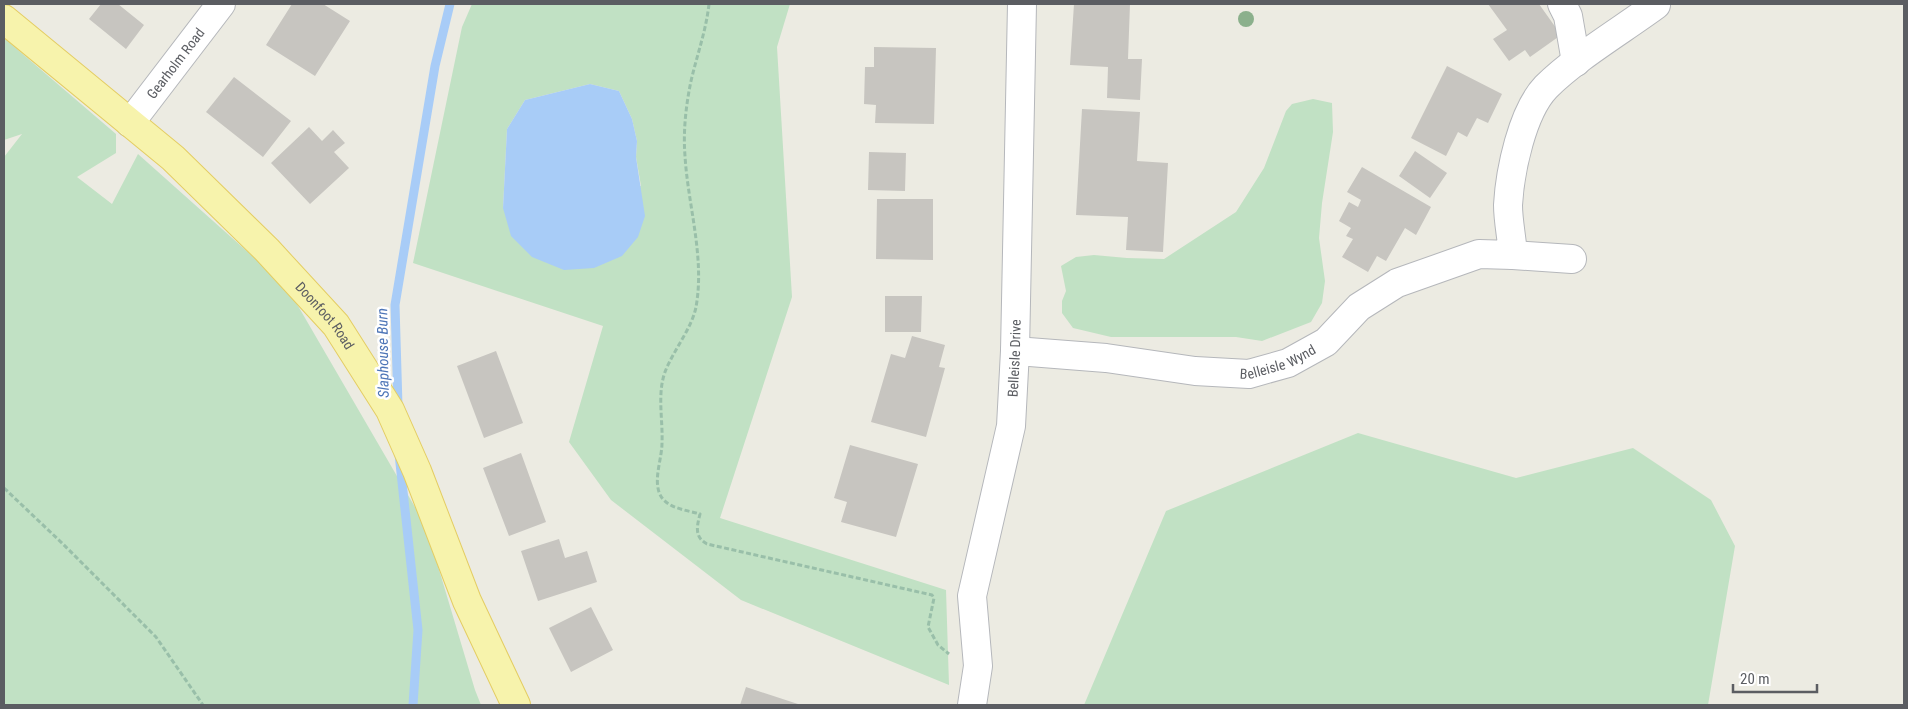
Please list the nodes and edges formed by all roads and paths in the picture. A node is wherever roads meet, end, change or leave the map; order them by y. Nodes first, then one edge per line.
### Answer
1 (222, 4) edge
2 (709, 4) edge
3 (1022, 4) edge
4 (1562, 4) edge
5 (1656, 5) dead end
6 (4, 19) edge
7 (1576, 62) junction
8 (130, 122) junction
9 (1513, 255) junction
10 (1572, 259) dead end
11 (1015, 351) junction
12 (4, 488) edge
13 (978, 666) junction
14 (202, 705) edge
15 (516, 705) edge
16 (972, 705) edge

1 - 8 street, Gearholm Road
2 - 13 path
3 - 11 street, Belleisle Drive
4 - 7 street
5 - 7 street
6 - 8 main road, Doonfoot Road
7 - 9 street
8 - 15 main road, Doonfoot Road
9 - 10 street, Belleisle Wynd
9 - 11 street, Belleisle Wynd
11 - 13 street, Belleisle Drive
12 - 14 path
13 - 16 street, Belleisle Drive

